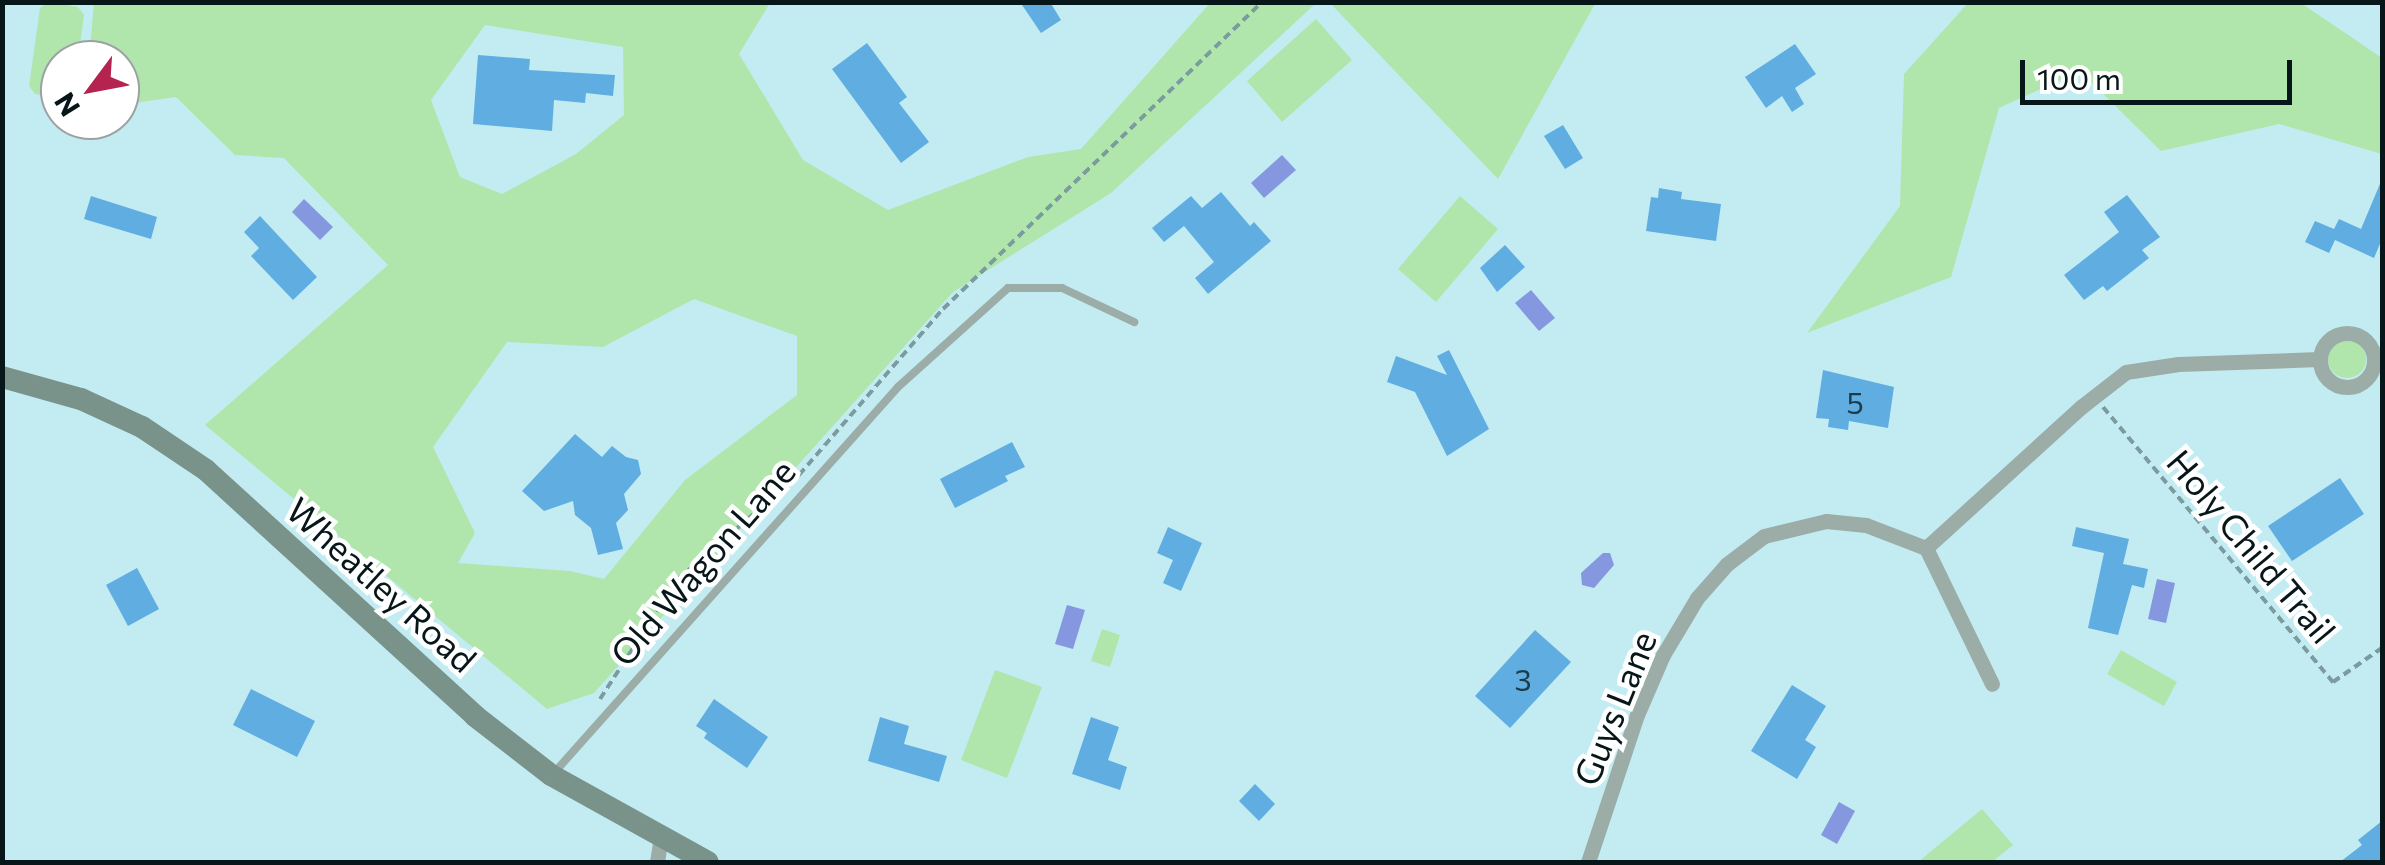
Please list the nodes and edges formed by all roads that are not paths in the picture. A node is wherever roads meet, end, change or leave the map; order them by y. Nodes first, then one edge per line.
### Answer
1 (1134, 322) dead end
2 (2319, 360) dead end
3 (2, 377) edge
4 (1926, 548) junction
5 (1992, 684) dead end
6 (551, 775) junction
7 (660, 837) junction
8 (657, 862) edge
9 (708, 862) edge
10 (1588, 862) edge

1 - 6 lane, Old Wagon Lane
2 - 4 street
3 - 6 street, Wheatley Road
4 - 5 street
4 - 10 street, Guys Lane
6 - 7 street, Wheatley Road
7 - 8 street
7 - 9 street, Wheatley Road

